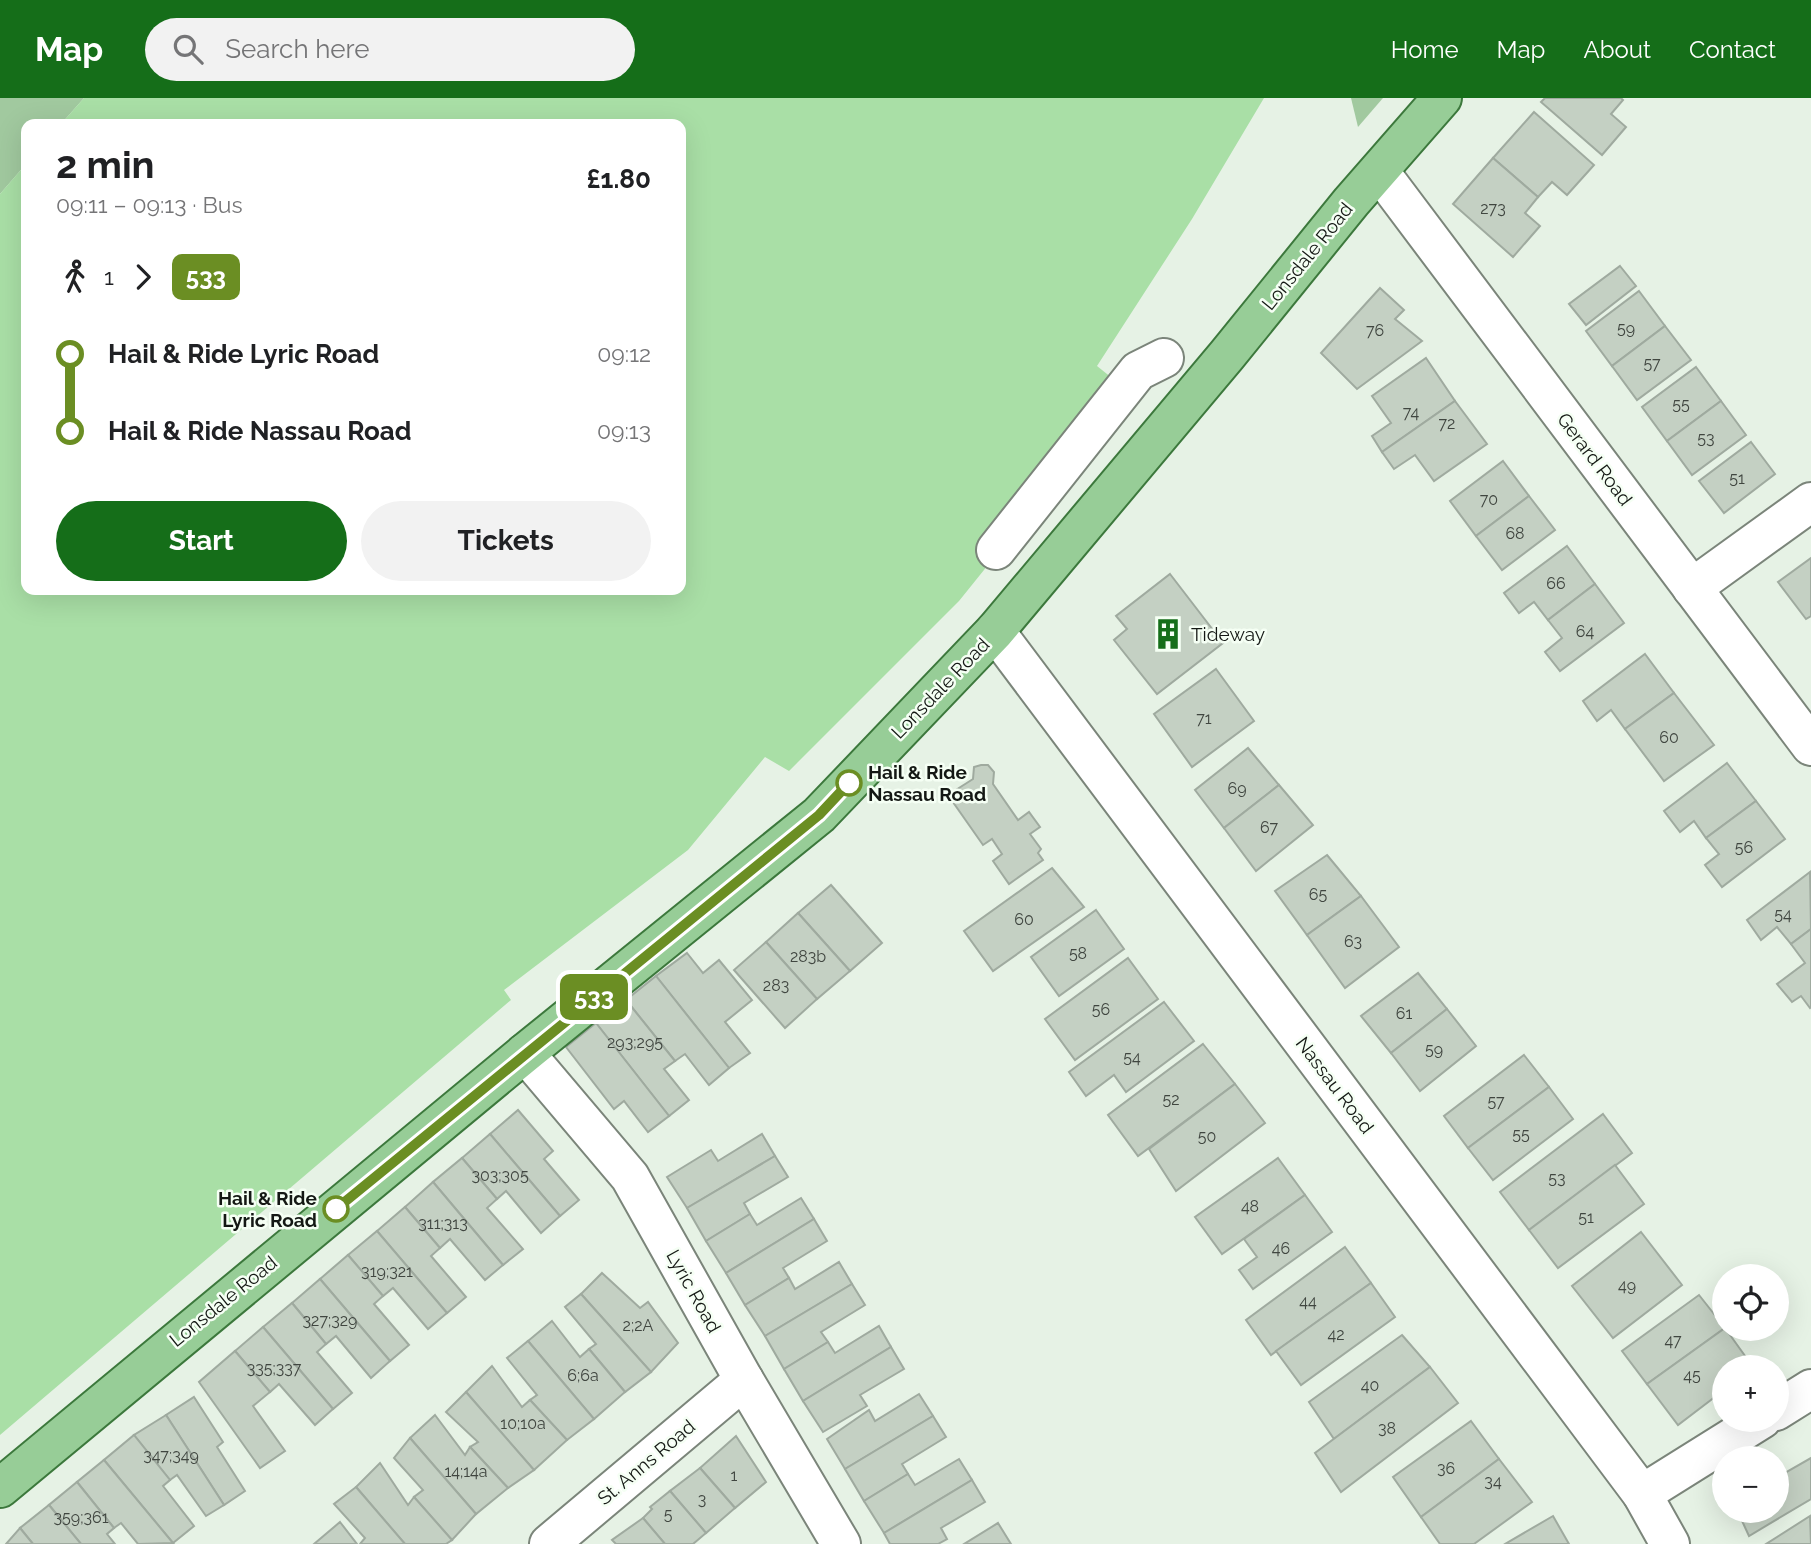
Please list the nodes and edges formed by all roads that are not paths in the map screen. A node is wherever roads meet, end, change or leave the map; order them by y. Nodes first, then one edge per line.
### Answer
1 (1442, 98) edge
2 (1379, 171) junction
3 (1164, 358) dead end
4 (1811, 502) edge
5 (996, 550) dead end
6 (1692, 588) junction
7 (995, 631) junction
8 (1811, 746) edge
9 (525, 1053) junction
10 (744, 1380) junction
11 (1811, 1389) edge
12 (1789, 1402) edge
13 (1741, 1432) edge
14 (0, 1488) edge
15 (1642, 1494) junction
16 (549, 1544) edge
17 (841, 1544) edge
18 (1670, 1544) edge

1 - 2 main road, Lonsdale Road
2 - 6 street, Gerard Road
2 - 7 main road, Lonsdale Road
3 - 5 street
4 - 6 street
6 - 8 street, Gerard Road
7 - 9 main road, Lonsdale Road
7 - 15 street, Nassau Road
9 - 10 street, Lyric Road
9 - 14 main road, Lonsdale Road
10 - 16 street, St. Anns Road
10 - 17 street, Lyric Road
11 - 12 street
13 - 15 street
15 - 18 street, Nassau Road

